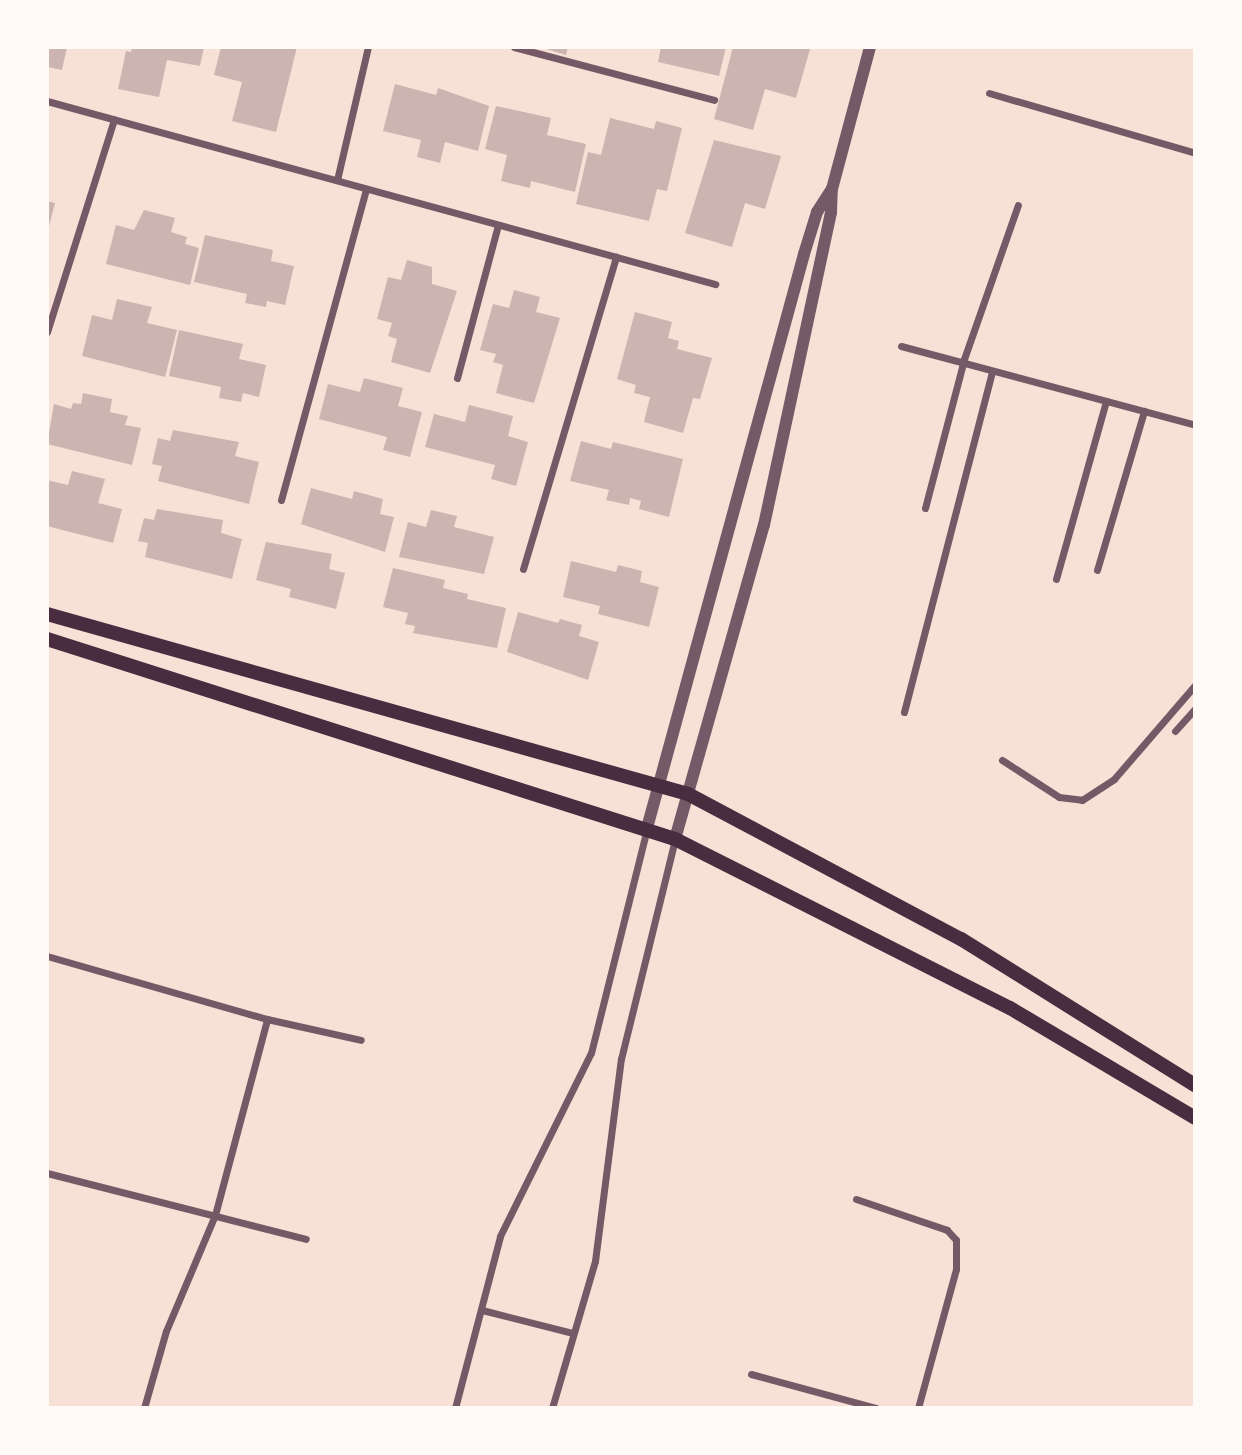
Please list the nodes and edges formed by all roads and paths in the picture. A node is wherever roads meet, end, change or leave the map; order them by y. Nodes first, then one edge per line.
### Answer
1 (368, 47) edge
2 (514, 47) edge
3 (870, 47) edge
4 (989, 93) dead end
5 (714, 100) dead end
6 (47, 101) edge
7 (114, 119) junction
8 (1195, 153) edge
9 (337, 180) junction
10 (366, 189) junction
11 (832, 189) junction
12 (1018, 205) dead end
13 (498, 225) junction
14 (616, 257) junction
15 (715, 284) dead end
16 (47, 332) edge
17 (901, 345) dead end
18 (964, 359) junction
19 (992, 371) junction
20 (457, 378) dead end
21 (1106, 401) junction
22 (1144, 411) junction
23 (1195, 425) edge
24 (281, 500) dead end
25 (925, 508) dead end
26 (523, 569) dead end
27 (1097, 570) dead end
28 (1056, 579) dead end
29 (47, 614) edge
30 (47, 639) edge
31 (1195, 685) edge
32 (1195, 709) edge
33 (904, 712) dead end
34 (1175, 731) dead end
35 (1002, 760) dead end
36 (659, 785) junction
37 (688, 794) junction
38 (648, 828) junction
39 (675, 839) junction
40 (47, 956) edge
41 (267, 1019) junction
42 (361, 1040) dead end
43 (1195, 1084) edge
44 (1195, 1118) edge
45 (47, 1173) edge
46 (856, 1199) dead end
47 (215, 1215) junction
48 (306, 1239) dead end
49 (482, 1310) junction
50 (572, 1333) junction
51 (751, 1374) dead end
52 (144, 1408) edge
53 (455, 1408) edge
54 (552, 1408) edge
55 (876, 1408) edge
56 (918, 1408) edge

1 - 9 street
2 - 5 street
3 - 11 street
4 - 8 street
6 - 7 street
7 - 9 street
7 - 16 street
9 - 10 street
10 - 13 street
10 - 24 street
11 - 36 street
11 - 37 street
12 - 18 street
13 - 14 street
13 - 20 street
14 - 15 street
14 - 26 street
17 - 18 street
18 - 19 street
18 - 25 street
19 - 21 street
19 - 33 street
21 - 22 street
21 - 28 street
22 - 23 street
22 - 27 street
29 - 36 main road
30 - 38 main road
31 - 35 street
32 - 34 street
36 - 37 main road
36 - 38 street
37 - 39 street
37 - 43 main road
38 - 39 main road
38 - 49 street
39 - 44 main road
39 - 50 street
40 - 41 street
41 - 42 street
41 - 47 street
45 - 47 street
46 - 56 street
47 - 48 street
47 - 52 street
49 - 50 street
49 - 53 street
50 - 54 street
51 - 55 street

